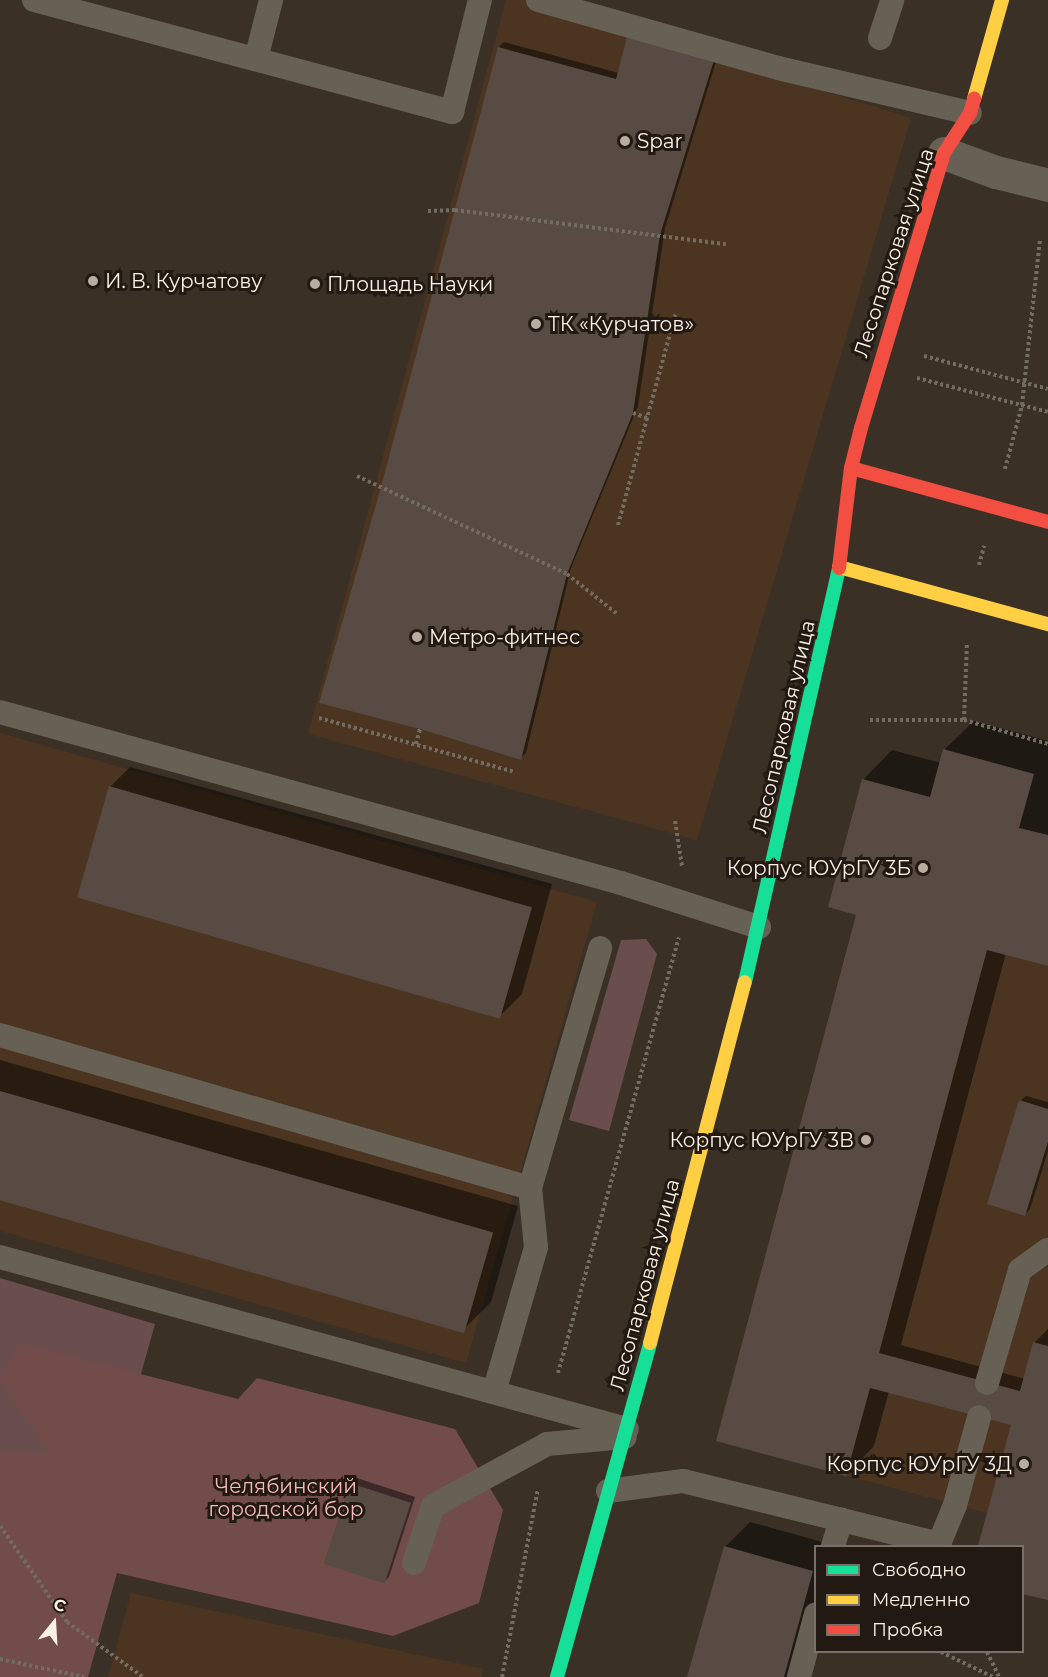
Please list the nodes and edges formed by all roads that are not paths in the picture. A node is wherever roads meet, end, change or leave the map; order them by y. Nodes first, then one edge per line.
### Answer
1 (34, 0) edge
2 (271, 0) edge
3 (480, 0) edge
4 (538, 0) edge
5 (892, 0) edge
6 (1002, 0) edge
7 (880, 38) dead end
8 (256, 59) junction
9 (970, 113) junction
10 (944, 153) junction
11 (1048, 185) edge
12 (851, 468) junction
13 (1048, 522) edge
14 (839, 567) junction
15 (1048, 624) edge
16 (0, 712) edge
17 (759, 927) junction
18 (600, 948) dead end
19 (0, 1035) edge
20 (530, 1188) junction
21 (1048, 1250) edge
22 (0, 1257) edge
23 (987, 1383) dead end
24 (494, 1392) junction
25 (979, 1417) dead end
26 (626, 1433) junction
27 (608, 1491) junction
28 (841, 1519) junction
29 (833, 1545) edge
30 (414, 1563) dead end
31 (814, 1622) edge
32 (557, 1677) edge
33 (800, 1677) edge

1 - 8 lane
2 - 8 lane
3 - 8 lane
4 - 9 lane
5 - 7 lane
6 - 9 main road, Лесопарковая улица
9 - 10 main road, Лесопарковая улица
10 - 11 street
10 - 12 main road, Лесопарковая улица
12 - 13 main road
12 - 14 main road, Лесопарковая улица
14 - 15 main road
14 - 17 main road, Лесопарковая улица
16 - 17 lane
17 - 26 main road, Лесопарковая улица
18 - 20 lane
19 - 20 lane
20 - 24 lane
21 - 23 lane
22 - 24 lane
24 - 26 lane
25 - 28 lane
26 - 27 main road, Лесопарковая улица
26 - 30 lane
27 - 28 lane
27 - 32 main road, Лесопарковая улица
28 - 29 lane
31 - 33 lane

